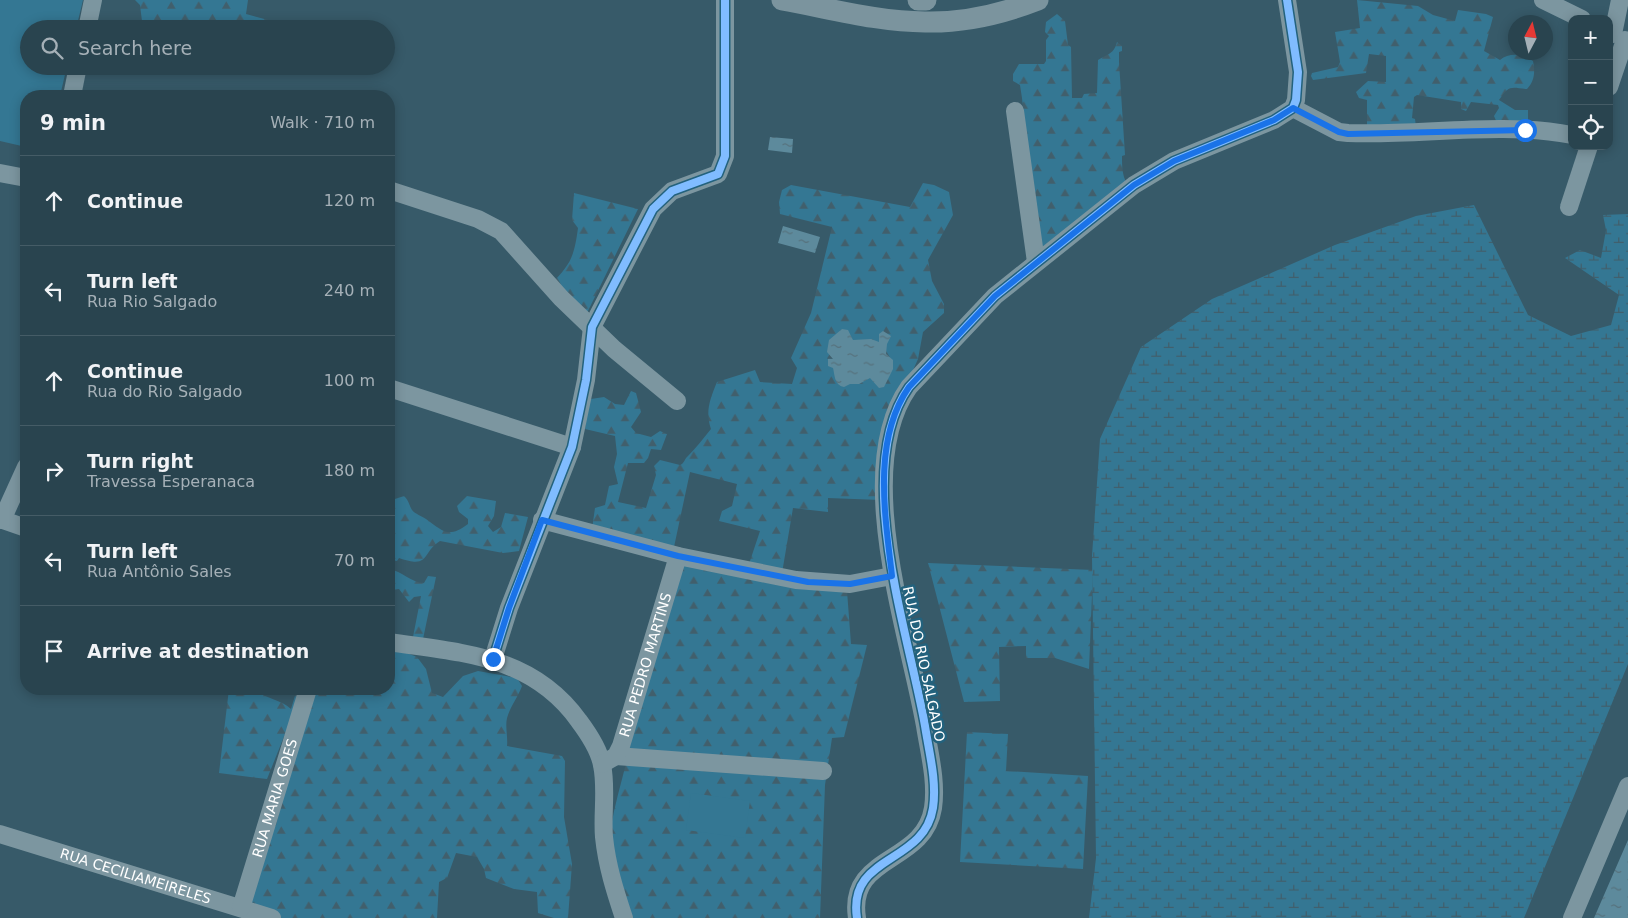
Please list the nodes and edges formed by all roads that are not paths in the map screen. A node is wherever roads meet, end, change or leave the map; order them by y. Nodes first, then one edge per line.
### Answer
1 (93, 0) edge
2 (725, 0) edge
3 (782, 0) edge
4 (918, 0) edge
5 (926, 0) edge
6 (1038, 0) edge
7 (1287, 0) edge
8 (1542, 0) edge
9 (1620, 0) edge
10 (1574, 15) edge
11 (88, 20) edge
12 (1619, 36) edge
13 (1613, 67) edge
14 (76, 75) edge
15 (73, 90) edge
16 (1293, 108) junction
17 (1014, 111) dead end
18 (1568, 134) edge
19 (1588, 150) edge
20 (0, 173) edge
21 (20, 177) edge
22 (395, 192) edge
23 (1569, 207) dead end
24 (1036, 262) junction
25 (592, 327) junction
26 (395, 390) edge
27 (676, 401) dead end
28 (572, 447) junction
29 (20, 479) edge
30 (1, 519) edge
31 (542, 520) junction
32 (20, 526) edge
33 (678, 556) junction
34 (892, 576) junction
35 (395, 643) edge
36 (493, 659) junction
37 (306, 695) edge
38 (609, 760) junction
39 (823, 771) dead end
40 (1628, 786) edge
41 (0, 834) edge
42 (241, 908) junction
43 (272, 918) edge
44 (624, 918) edge
45 (857, 918) edge
46 (1572, 918) edge

1 - 11 street
2 - 25 street
3 - 6 main road
4 - 5 main road
7 - 16 street
8 - 10 street
9 - 12 street
12 - 13 street
14 - 15 street
16 - 18 street
16 - 24 street, RUA DO RIO SALGADO
17 - 24 street
19 - 23 street
20 - 21 street
22 - 25 street
24 - 34 street, RUA DO RIO SALGADO
25 - 27 street
25 - 28 street
26 - 28 street
28 - 31 street
29 - 30 street
30 - 32 street
31 - 33 street
31 - 36 street
33 - 34 street
33 - 38 street, RUA PEDRO MARTINS
34 - 45 street, RUA DO RIO SALGADO
35 - 36 street, RUA PEDRO MARTINS
36 - 38 street, RUA PEDRO MARTINS
37 - 42 street, RUA MARIA GOES
38 - 39 street
38 - 44 street, RUA PEDRO MARTINS
40 - 46 street
41 - 42 street, RUA CECILIAMEIRELES
42 - 43 street, RUA CECILIAMEIRELES

